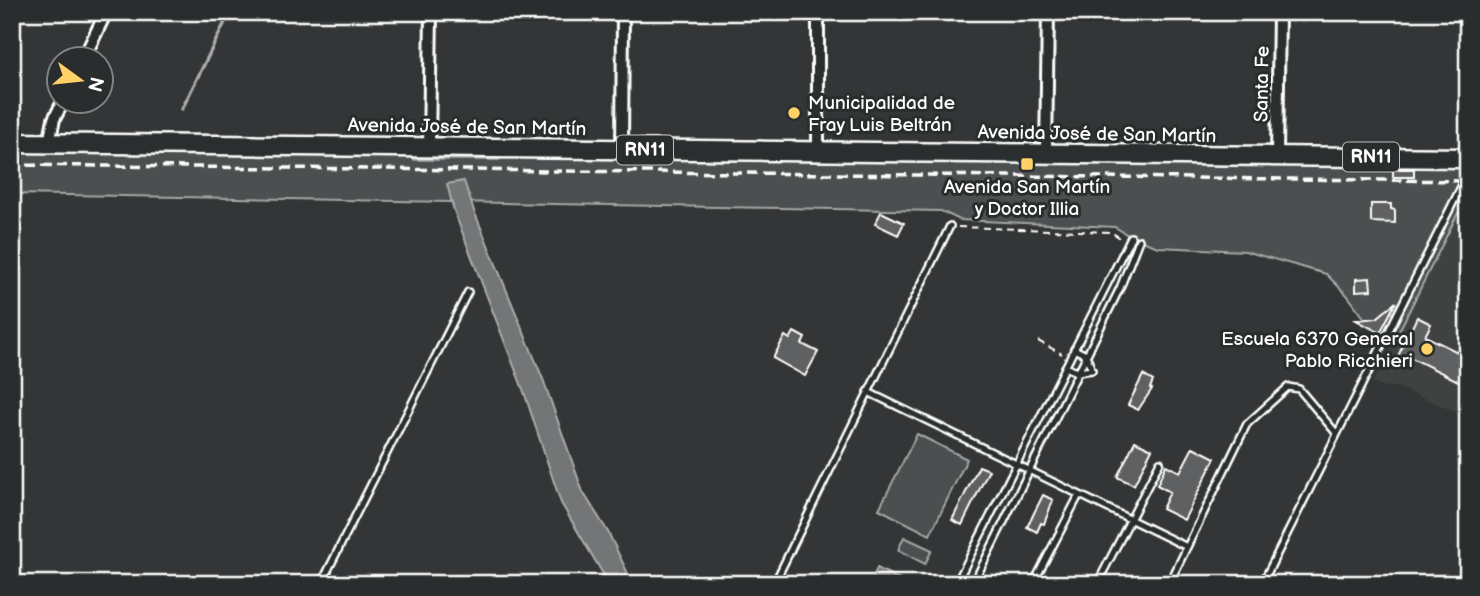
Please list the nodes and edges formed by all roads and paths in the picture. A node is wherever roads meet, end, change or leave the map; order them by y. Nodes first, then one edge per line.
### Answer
1 (106, 12) edge
2 (431, 12) edge
3 (623, 12) edge
4 (818, 12) edge
5 (1048, 12) edge
6 (1279, 12) edge
7 (90, 46) edge
8 (55, 116) edge
9 (12, 143) edge
10 (49, 143) junction
11 (429, 147) junction
12 (622, 150) junction
13 (818, 151) junction
14 (1046, 153) junction
15 (1277, 156) junction
16 (1466, 158) edge
17 (950, 226) joint
18 (1130, 239) joint
19 (1139, 240) dead end
20 (468, 292) dead end
21 (1038, 341) dead end
22 (1074, 349) junction
23 (1086, 355) junction
24 (1070, 358) junction
25 (1065, 367) junction
26 (1077, 372) junction
27 (868, 392) junction
28 (1337, 434) junction
29 (1160, 462) dead end
30 (1017, 464) junction
31 (1028, 470) junction
32 (1079, 495) junction
33 (1130, 520) junction
34 (1187, 547) junction
35 (321, 584) edge
36 (774, 584) edge
37 (956, 584) edge
38 (973, 584) edge
39 (1033, 584) edge
40 (1097, 584) edge
41 (1169, 584) edge
42 (1262, 584) edge

1 - 7 street
2 - 11 street
3 - 12 street
4 - 13 street
5 - 14 street
6 - 15 street, Santa Fe
8 - 10 street
9 - 10 main road, Avenida José de San Martín / RN11
10 - 11 main road, Avenida José de San Martín / RN11
11 - 12 main road, Avenida José de San Martín / RN11
12 - 13 main road, Avenida José de San Martín / RN11
13 - 14 main road, Avenida José de San Martín / RN11
14 - 15 main road, Avenida José de San Martín / RN11
15 - 16 main road, Avenida José de San Martín / RN11
16 - 28 lane
17 - 18 path
17 - 27 lane
18 - 22 lane
19 - 23 lane
20 - 35 lane
21 - 24 path
22 - 23 lane
22 - 24 lane
23 - 26 lane
23 - 26 lane
24 - 25 lane
25 - 26 lane
25 - 30 lane
26 - 31 lane
27 - 30 lane
27 - 36 lane
28 - 34 lane
28 - 42 lane
29 - 33 lane
30 - 31 lane
30 - 37 lane
31 - 32 lane
31 - 38 lane
32 - 33 lane
32 - 39 lane
33 - 34 lane
33 - 40 lane
34 - 41 lane

